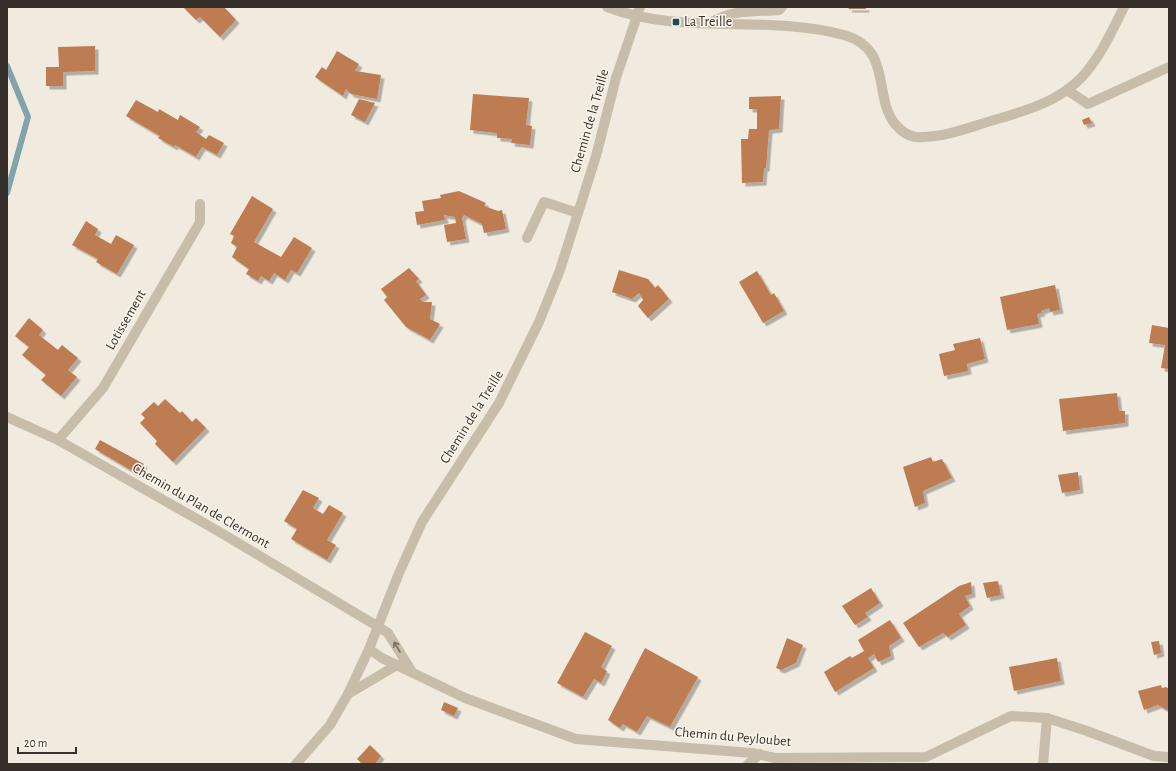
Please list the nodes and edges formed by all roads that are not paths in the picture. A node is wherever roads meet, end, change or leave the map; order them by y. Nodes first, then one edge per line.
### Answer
1 (607, 7) edge
2 (782, 7) edge
3 (1124, 7) edge
4 (638, 11) edge
5 (711, 23) junction
6 (1169, 67) edge
7 (1067, 90) junction
8 (200, 204) dead end
9 (578, 213) junction
10 (527, 238) dead end
11 (7, 417) edge
12 (58, 440) junction
13 (377, 626) junction
14 (370, 649) junction
15 (397, 665) junction
16 (412, 672) junction
17 (348, 694) junction
18 (1047, 718) junction
19 (760, 754) junction
20 (1169, 757) edge
21 (296, 764) edge
22 (748, 764) edge
23 (1043, 764) edge

1 - 4 street
2 - 5 street
3 - 7 street
4 - 5 street
4 - 9 street, Chemin de la Treille
5 - 7 street
6 - 7 street
8 - 12 street, Lotissement
9 - 10 street
9 - 13 street, Chemin de la Treille
11 - 12 street, Chemin du Plan de Clermont
12 - 13 street, Chemin du Plan de Clermont
13 - 14 street, Chemin de la Treille
16 -> 13 street, Chemin du Plan de Clermont
14 - 15 street, Chemin du Peyloubet
14 - 17 street, Chemin de la Treille
15 - 16 street, Chemin du Peyloubet
15 - 17 street
16 - 19 street, Chemin du Peyloubet
17 - 21 street, Chemin de la Treille
18 - 19 street, Chemin du Peyloubet
18 - 20 street, Chemin du Peyloubet
18 - 23 street
19 - 22 street

